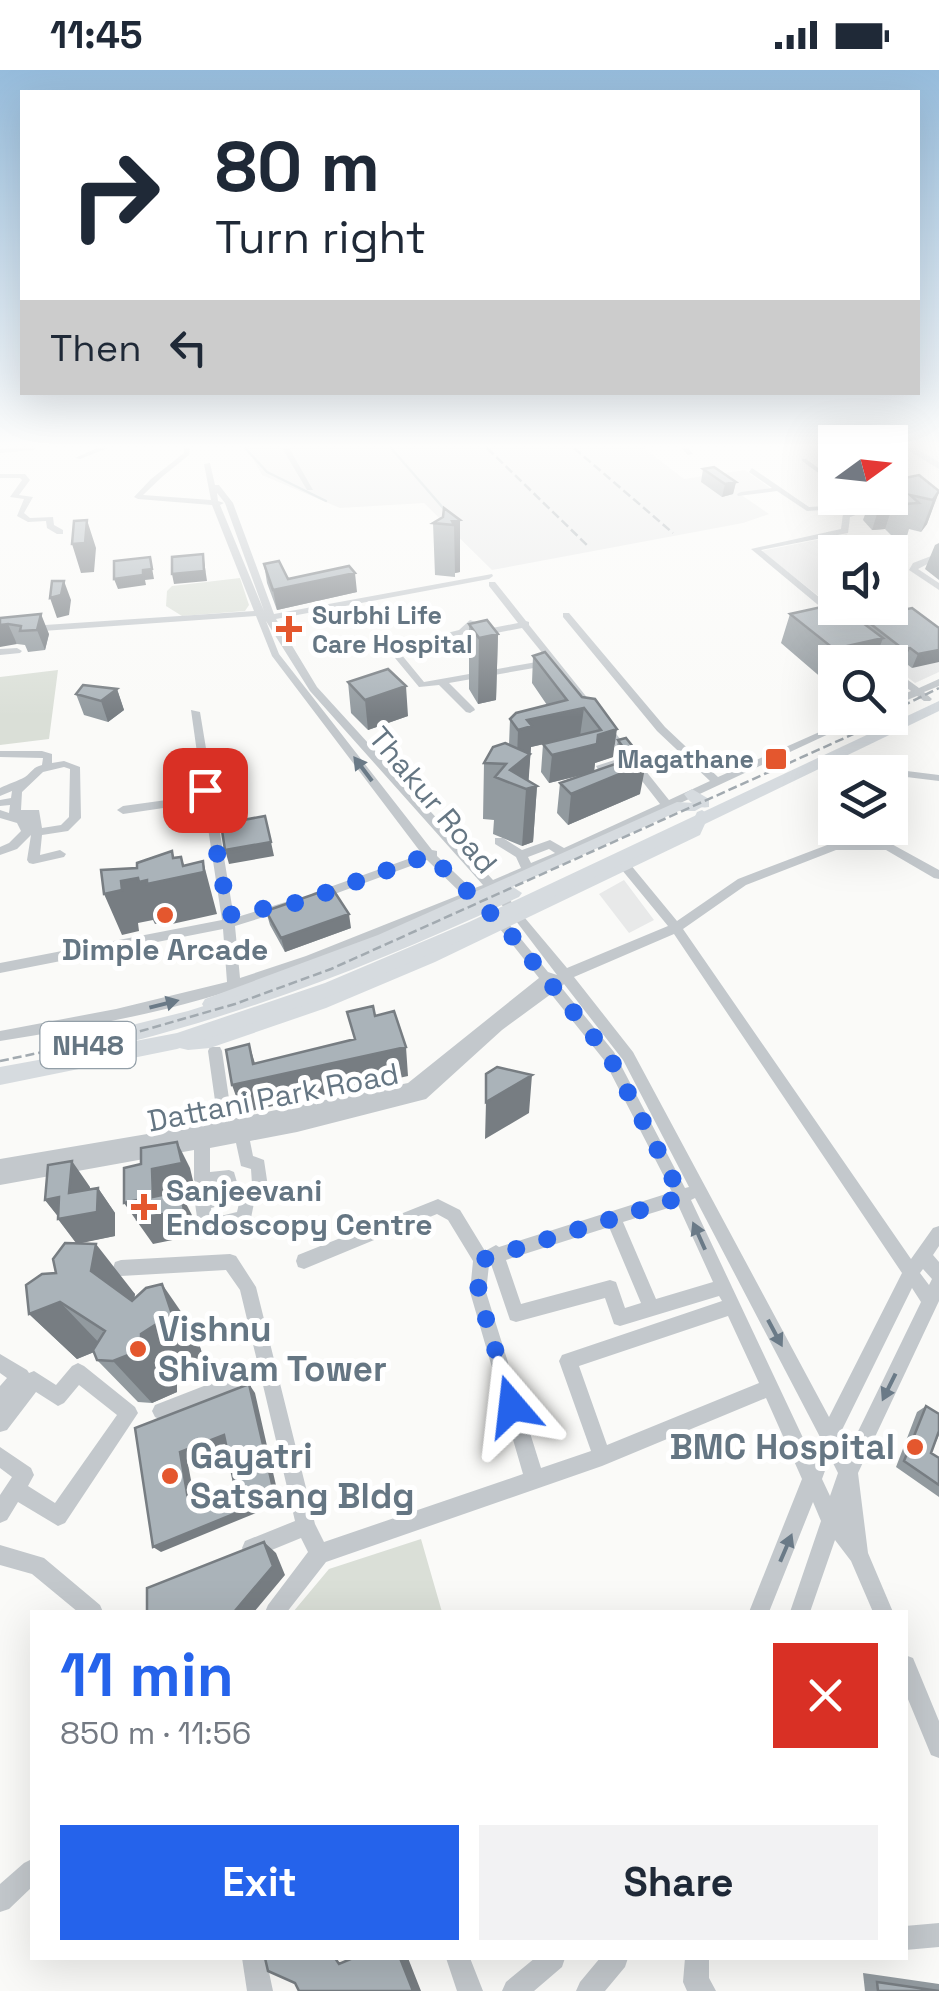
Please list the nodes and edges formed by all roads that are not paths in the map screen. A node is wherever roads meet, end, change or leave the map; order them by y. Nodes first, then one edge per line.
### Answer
1 (232, 538) edge
2 (238, 538) edge
3 (814, 538) edge
4 (939, 555) edge
5 (247, 570) junction
6 (939, 587) edge
7 (818, 601) edge
8 (566, 615) dead end
9 (264, 616) junction
10 (526, 624) junction
11 (0, 631) edge
12 (426, 641) dead end
13 (18, 651) dead end
14 (0, 652) edge
15 (398, 656) dead end
16 (555, 662) junction
17 (442, 682) junction
18 (908, 682) edge
19 (939, 682) edge
20 (931, 697) edge
21 (320, 705) junction
22 (908, 708) edge
23 (470, 710) dead end
24 (195, 712) dead end
25 (821, 735) edge
26 (850, 735) edge
27 (0, 754) edge
28 (832, 755) edge
29 (630, 759) junction
30 (818, 763) edge
31 (43, 767) junction
32 (908, 774) edge
33 (939, 778) edge
34 (717, 782) junction
35 (0, 793) edge
36 (596, 793) edge
37 (206, 798) junction
38 (15, 802) junction
39 (414, 803) junction
40 (0, 804) edge
41 (697, 808) junction
42 (123, 810) dead end
43 (395, 811) junction
44 (669, 811) junction
45 (0, 814) edge
46 (36, 832) junction
47 (499, 842) dead end
48 (453, 847) junction
49 (0, 851) edge
50 (60, 854) dead end
51 (429, 855) junction
52 (524, 861) junction
53 (626, 867) junction
54 (938, 876) edge
55 (488, 886) junction
56 (468, 896) junction
57 (234, 918) junction
58 (512, 922) junction
59 (676, 928) junction
60 (0, 964) edge
61 (560, 977) junction
62 (234, 985) junction
63 (177, 1033) junction
64 (0, 1036) edge
65 (215, 1052) dead end
66 (0, 1064) edge
67 (0, 1076) edge
68 (232, 1133) junction
69 (202, 1142) junction
70 (112, 1150) junction
71 (0, 1166) edge
72 (37, 1166) junction
73 (0, 1178) edge
74 (690, 1193) junction
75 (614, 1219) junction
76 (939, 1233) edge
77 (489, 1257) junction
78 (304, 1261) dead end
79 (916, 1264) junction
80 (120, 1268) dead end
81 (939, 1274) edge
82 (939, 1283) edge
83 (723, 1287) junction
84 (930, 1301) junction
85 (733, 1306) junction
86 (652, 1309) junction
87 (0, 1362) edge
88 (266, 1370) junction
89 (769, 1388) junction
90 (0, 1400) edge
91 (161, 1411) dead end
92 (0, 1423) edge
93 (829, 1437) junction
94 (0, 1456) edge
95 (602, 1458) junction
96 (848, 1472) junction
97 (536, 1481) junction
98 (813, 1483) junction
99 (16, 1489) junction
100 (0, 1513) edge
101 (831, 1520) junction
102 (306, 1526) junction
103 (319, 1554) junction
104 (858, 1554) junction
105 (235, 1555) edge
106 (0, 1556) edge
107 (91, 1610) edge
108 (277, 1610) edge
109 (760, 1610) edge
110 (801, 1610) edge
111 (882, 1610) edge
112 (908, 1673) edge
113 (939, 1747) edge
114 (30, 1873) edge
115 (0, 1900) edge
116 (939, 1935) edge
117 (908, 1938) edge
118 (254, 1960) edge
119 (459, 1960) edge
120 (551, 1960) edge
121 (614, 1960) edge
122 (697, 1960) edge
123 (260, 1991) edge
124 (470, 1991) edge
125 (516, 1991) edge
126 (589, 1991) edge
127 (703, 1991) edge

1 - 5 street, Thakur Road
2 - 5 street, Thakur Road
3 - 7 street
4 - 6 street
5 - 9 street, Thakur Road
8 - 34 street
9 - 10 street
9 - 11 street
9 - 21 street, Thakur Road
10 - 12 street
10 - 16 street
13 - 14 street
15 - 17 street
16 - 17 street
16 - 29 street
17 - 23 street
18 - 20 street
19 - 20 street
20 - 22 highway, NH48
20 - 28 highway, NH48
21 - 39 street, Thakur Road
43 -> 21 street, Thakur Road
24 - 37 street
25 - 34 street
26 - 41 highway, NH48
27 - 31 street
29 - 36 street
29 - 44 street
30 - 41 highway, NH48
31 - 35 street
31 - 38 street
31 - 46 street
32 - 33 street
34 - 41 street
37 - 42 street
37 - 57 street
38 - 40 street
38 - 46 street
39 - 43 street
39 - 48 street, Thakur Road
41 - 44 highway, NH48
41 - 53 main road
41 - 63 highway, NH48
43 - 51 street, Thakur Road
44 - 52 street
44 - 55 main road
44 - 63 highway, NH48
45 - 49 street
46 - 50 street
47 - 52 street
48 - 51 street
48 - 55 street, Thakur Road
51 - 56 street, Thakur Road
51 - 57 street
52 - 55 street
53 - 58 main road
53 - 59 street
54 - 59 street, Dattani Park Road
55 - 56 main road
55 - 58 street, Thakur Road
56 - 58 street, Thakur Road
56 - 62 street
56 - 63 main road
57 - 60 street
57 - 62 street
58 - 61 street, Thakur Road
58 - 63 main road
59 - 61 street, Dattani Park Road
59 - 79 street
61 - 68 street, Dattani Park Road
61 - 74 street, Thakur Road
64 -> 62 street
63 - 66 highway, NH48
63 - 67 highway, NH48
65 - 68 street
68 - 69 street, Dattani Park Road
68 - 69 street
68 - 70 street, Dattani Park Road
69 - 70 street, Dattani Park Road
70 - 72 street, Dattani Park Road
71 - 72 street, Dattani Park Road
72 - 73 street, Dattani Park Road
74 - 75 street
83 -> 74 street, Thakur Road
74 -> 93 street, Thakur Road
75 - 77 street
75 - 86 street
76 - 79 street
77 - 78 street
77 - 86 street
77 - 97 street
79 - 81 street
79 - 84 street
79 - 93 street
80 - 88 street
82 - 84 street
83 - 85 street, Thakur Road
83 - 86 street
84 -> 96 street
85 - 89 street, Thakur Road
85 - 95 street
87 - 90 street
88 - 91 street
88 - 102 street
89 - 95 street
89 - 98 street, Thakur Road
92 - 99 street
93 - 96 street, Thakur Road
93 - 98 street
94 - 99 street
95 - 97 street
96 - 101 street
96 - 104 street, Thakur Road
97 - 103 street
98 - 101 street, Thakur Road
109 -> 98 street
99 - 100 street
101 - 104 street
101 - 110 street
102 - 103 street
102 - 105 street
103 - 108 street
104 - 111 street
106 - 107 street
112 - 113 street
114 - 115 street
116 - 117 street
118 - 123 street
119 - 124 street
120 - 125 street
121 - 126 street
122 - 127 street

